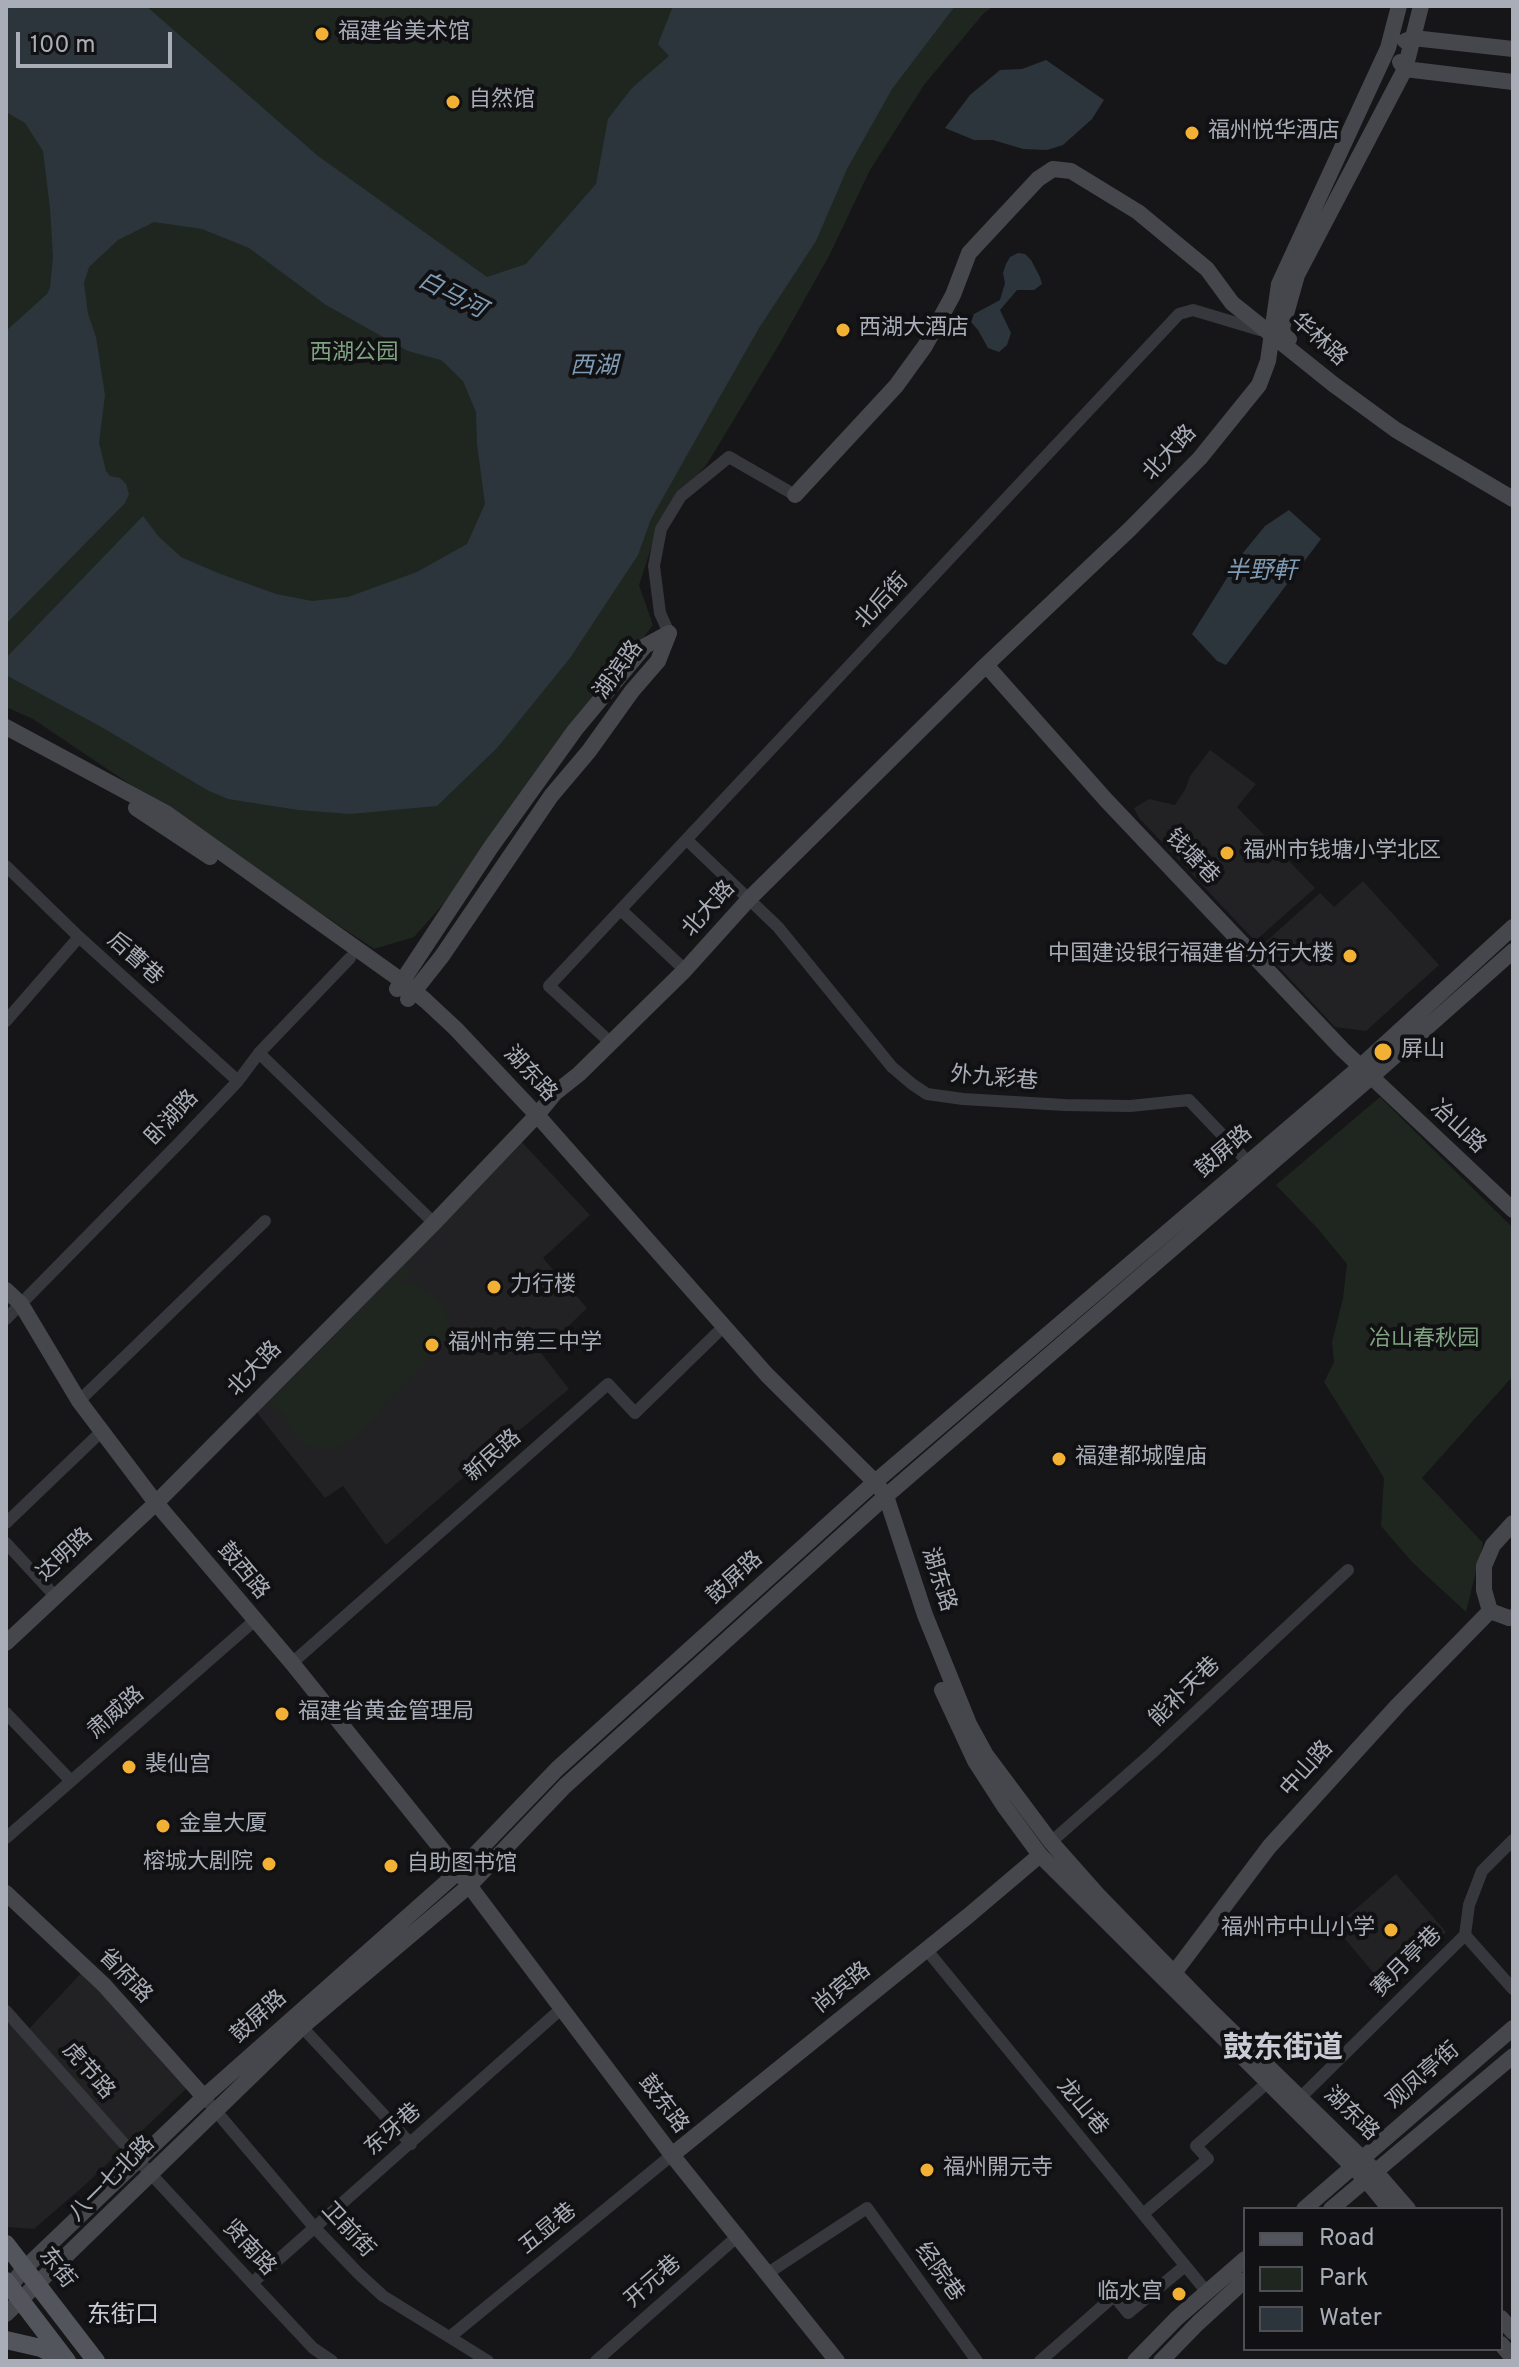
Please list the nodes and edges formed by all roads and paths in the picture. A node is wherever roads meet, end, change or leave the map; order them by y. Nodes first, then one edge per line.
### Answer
1 (1399, 6) edge
2 (1421, 6) edge
3 (1413, 38) junction
4 (1388, 48) junction
5 (1513, 49) edge
6 (1405, 69) junction
7 (1513, 82) edge
8 (1276, 330) junction
9 (1513, 489) edge
10 (795, 495) joint
11 (1513, 499) edge
12 (669, 633) joint
13 (986, 665) junction
14 (6, 727) edge
15 (6, 739) edge
16 (687, 840) junction
17 (6, 866) edge
18 (750, 898) junction
19 (621, 910) junction
20 (1513, 927) edge
21 (79, 937) junction
22 (1513, 951) edge
23 (350, 958) junction
24 (685, 970) junction
25 (405, 990) junction
26 (6, 1021) edge
27 (611, 1043) junction
28 (259, 1053) junction
29 (1365, 1072) junction
30 (238, 1081) junction
31 (533, 1119) junction
32 (1248, 1162) junction
33 (1513, 1210) edge
34 (265, 1221) dead end
35 (434, 1223) junction
36 (6, 1290) edge
37 (21, 1304) junction
38 (6, 1319) edge
39 (717, 1333) junction
40 (79, 1401) junction
41 (102, 1431) junction
42 (872, 1486) junction
43 (882, 1500) junction
44 (156, 1503) junction
45 (6, 1523) edge
46 (1513, 1523) edge
47 (6, 1543) edge
48 (1348, 1570) dead end
49 (55, 1596) junction
50 (1490, 1611) junction
51 (1513, 1617) edge
52 (254, 1621) junction
53 (6, 1643) edge
54 (292, 1663) junction
55 (6, 1713) edge
56 (71, 1781) junction
57 (6, 1838) edge
58 (1513, 1840) edge
59 (1045, 1848) junction
60 (459, 1871) junction
61 (470, 1885) junction
62 (6, 1893) edge
63 (1465, 1935) junction
64 (926, 1949) junction
65 (1174, 1973) junction
66 (1513, 1989) edge
67 (561, 2009) junction
68 (6, 2011) edge
69 (302, 2027) junction
70 (1513, 2028) edge
71 (1513, 2056) edge
72 (1268, 2082) junction
73 (1300, 2098) junction
74 (210, 2103) junction
75 (411, 2144) junction
76 (672, 2155) junction
77 (1358, 2163) junction
78 (144, 2166) junction
79 (1371, 2175) junction
80 (1306, 2207) edge
81 (1333, 2207) edge
82 (1389, 2207) edge
83 (1406, 2207) edge
84 (1143, 2214) junction
85 (314, 2227) junction
86 (739, 2235) junction
87 (6, 2244) edge
88 (1243, 2261) edge
89 (1185, 2266) junction
90 (25, 2268) junction
91 (768, 2273) junction
92 (1243, 2282) edge
93 (252, 2283) junction
94 (38, 2285) junction
95 (11, 2290) edge
96 (1206, 2291) junction
97 (6, 2314) edge
98 (451, 2336) junction
99 (6, 2340) edge
100 (66, 2361) edge
101 (96, 2361) edge
102 (332, 2361) edge
103 (488, 2361) edge
104 (596, 2361) edge
105 (837, 2361) edge
106 (977, 2361) edge
107 (1040, 2361) edge
108 (1135, 2361) edge
109 (1161, 2361) edge

1 - 4 main road, 华林路
2 - 3 main road, 华林路
3 - 4 main road
3 - 5 main road
3 - 6 main road, 华林路
4 - 6 main road
4 - 8 main road, 华林路
6 - 7 main road
6 - 8 main road, 华林路
8 - 9 main road, 华林路
8 - 10 main road
8 - 11 main road, 华林路
8 - 13 main road, 北大路
8 - 16 street, 北后街
10 - 12 street
12 - 25 main road, 湖滨路
13 - 18 main road, 北大路
13 - 29 main road, 钱塘巷
14 - 25 main road
15 - 23 main road
16 - 18 street, 外九彩巷
16 - 19 street, 北后街
17 - 21 street, 后曹巷
18 - 24 main road, 北大路
18 - 32 street, 外九彩巷
19 - 24 street
19 - 27 street, 北后街
20 - 29 main road, 鼓屏路
21 - 26 street
21 - 30 street, 后曹巷
22 - 29 main road, 鼓屏路
23 - 25 main road
23 - 28 street, 卧湖路
24 - 27 main road, 北大路
25 - 31 main road, 湖东路
27 - 31 main road, 北大路
28 - 30 street, 卧湖路
28 - 35 street
29 - 32 main road, 鼓屏路
29 - 33 main road, 冶山路
29 - 43 main road, 鼓屏路
30 - 37 street, 卧湖路
31 - 35 main road, 北大路
31 - 39 main road, 湖东路
31 - 42 main road, 湖东路
32 - 42 main road, 鼓屏路
34 - 40 street
35 - 44 main road, 北大路
36 - 37 main road, 鼓西路
37 - 38 street, 卧湖路
37 - 40 main road, 鼓西路
39 - 42 main road, 湖东路
39 - 54 street, 新民路
40 - 41 main road, 鼓西路
41 - 44 main road, 鼓西路
41 - 45 street
42 - 43 main road, 湖东路
42 - 60 main road, 鼓屏路
43 - 59 main road, 湖东路
43 - 61 main road, 鼓屏路
44 - 49 main road, 达明路
44 - 52 main road, 鼓西路
46 - 50 main road
47 - 49 street
48 - 59 street, 能补天巷
49 - 53 main road, 达明路
50 - 51 main road
50 - 65 main road, 中山路
52 - 54 main road, 鼓西路
52 - 56 street, 肃威路
54 - 60 main road, 鼓西路
55 - 56 street
56 - 57 street, 肃威路
58 - 63 street, 赛月亭巷
59 - 64 main road, 尚宾路
59 - 65 main road, 湖东路
59 - 72 main road, 湖东路
60 - 61 main road, 鼓东路
60 - 74 main road, 鼓屏路
61 - 67 main road, 鼓东路
61 - 69 main road, 鼓屏路
62 - 74 main road, 省府路
63 - 66 street
63 - 73 street, 赛月亭巷
64 - 76 main road, 尚宾路
64 - 84 street, 龙山巷
65 - 73 main road, 湖东路
67 - 75 street, 东牙巷
67 - 76 main road, 鼓东路
68 - 78 street, 虎节路
69 - 74 main road, 鼓屏路
69 - 75 street
70 - 77 main road, 观凤亭街
71 - 79 main road
72 - 77 main road, 湖东路
72 - 84 street
73 - 77 main road, 湖东路
74 - 78 main road, 鼓屏路
74 - 85 street, 卫前街
75 - 85 street, 东牙巷
76 - 86 main road, 鼓东路
76 - 98 street, 五显巷
77 - 79 main road, 湖东路
77 - 80 main road, 观凤亭街
78 - 90 main road, 鼓屏路
78 - 93 street, 贤南路
78 - 94 main road, 八一七北路
79 - 81 main road
79 - 82 main road, 湖东路
79 - 83 main road, 湖东路
84 - 89 street, 龙山巷
85 - 93 street, 东牙巷
85 - 98 street, 卫前街
86 - 91 main road, 鼓东路
86 - 104 street, 开元巷
87 - 90 main road, 东街
88 - 96 main road
89 - 96 street, 龙山巷
89 - 107 street
90 - 94 main road, 东街
90 - 95 main road, 鼓屏路
91 - 105 main road, 鼓东路
91 - 106 street, 经院巷
92 - 109 main road
93 - 102 street, 贤南路
94 - 95 main road, 八一七北路
94 - 101 main road, 东街
95 - 97 main road, 八一七北路
95 - 100 main road
96 - 108 main road
98 - 103 street, 卫前街
99 - 100 main road

